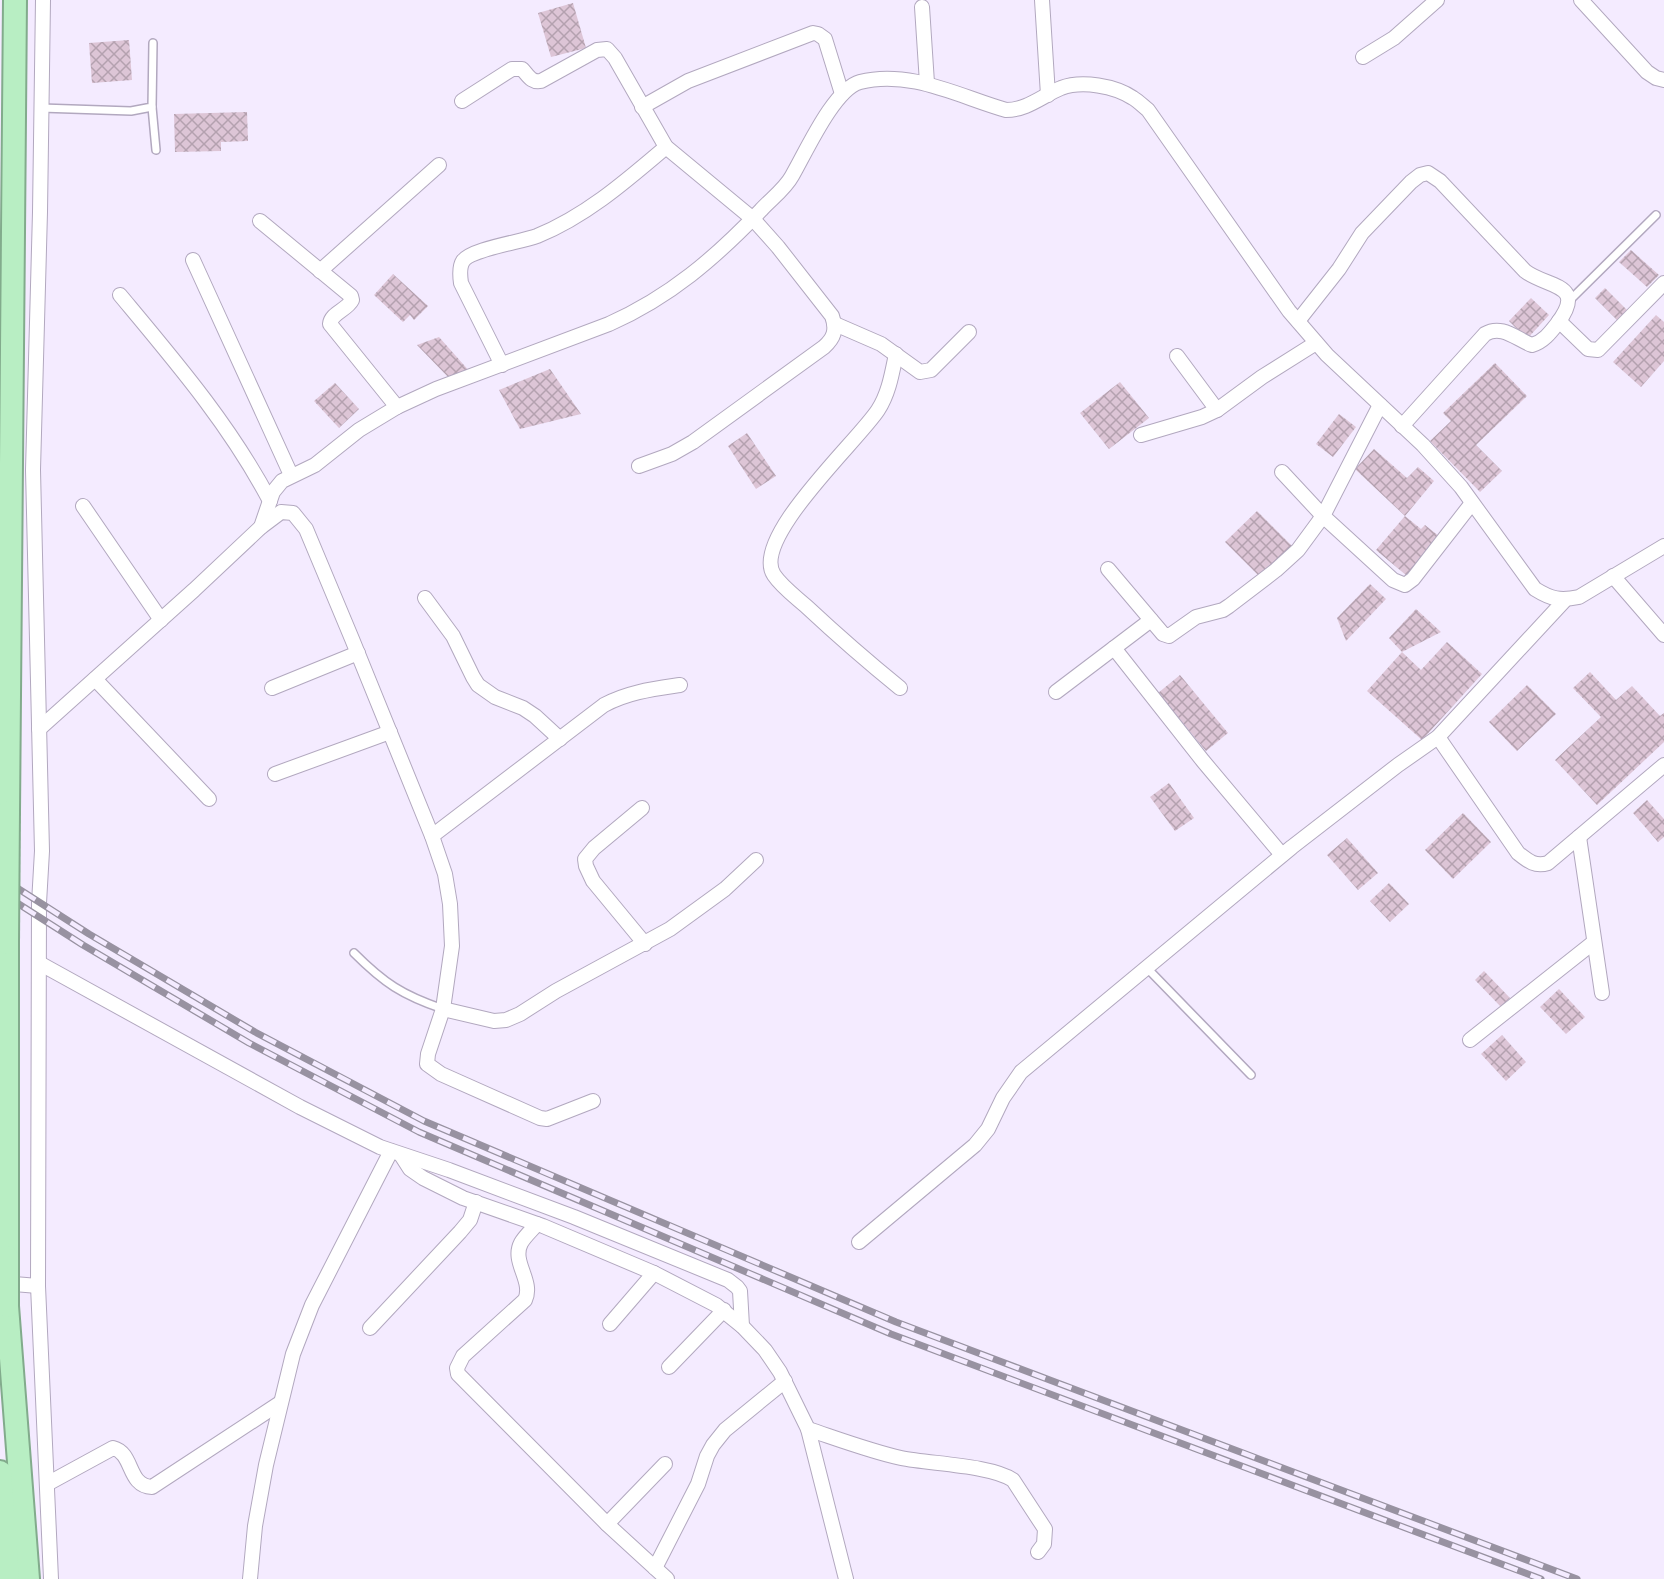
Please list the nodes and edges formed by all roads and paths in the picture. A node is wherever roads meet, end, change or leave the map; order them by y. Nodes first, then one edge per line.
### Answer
1 (15, 0) edge
2 (43, 0) edge
3 (1042, 0) edge
4 (1437, 0) edge
5 (1581, 0) edge
6 (922, 8) dead end
7 (153, 43) dead end
8 (1363, 57) dead end
9 (1664, 80) edge
10 (927, 83) junction
11 (842, 94) junction
12 (1048, 95) junction
13 (462, 101) dead end
14 (642, 106) junction
15 (152, 107) junction
16 (41, 108) junction
17 (666, 147) junction
18 (156, 150) dead end
19 (439, 165) dead end
20 (1656, 215) dead end
21 (753, 219) junction
22 (260, 221) dead end
23 (193, 260) dead end
24 (320, 271) junction
25 (1664, 283) edge
26 (120, 296) dead end
27 (1568, 302) junction
28 (1298, 321) junction
29 (1559, 321) junction
30 (835, 324) junction
31 (969, 332) dead end
32 (1316, 343) junction
33 (896, 354) junction
34 (1177, 356) dead end
35 (502, 365) junction
36 (1380, 405) junction
37 (397, 407) junction
38 (1217, 410) junction
39 (1402, 426) junction
40 (1141, 435) dead end
41 (639, 466) dead end
42 (1282, 472) dead end
43 (291, 475) junction
44 (270, 501) junction
45 (1472, 503) junction
46 (83, 507) dead end
47 (1323, 516) junction
48 (261, 527) junction
49 (1664, 546) edge
50 (1108, 568) dead end
51 (1613, 576) junction
52 (425, 598) dead end
53 (1565, 600) junction
54 (161, 620) junction
55 (1150, 620) junction
56 (1664, 634) edge
57 (1114, 648) junction
58 (358, 653) junction
59 (94, 680) junction
60 (680, 685) dead end
61 (272, 688) dead end
62 (900, 688) dead end
63 (1056, 692) dead end
64 (39, 729) junction
65 (390, 732) junction
66 (1438, 737) junction
67 (560, 739) junction
68 (1664, 765) edge
69 (275, 774) dead end
70 (209, 799) dead end
71 (642, 808) dead end
72 (432, 836) junction
73 (1579, 837) junction
74 (1282, 855) junction
75 (756, 860) dead end
76 (1594, 942) junction
77 (645, 944) junction
78 (354, 953) dead end
79 (39, 963) junction
80 (1147, 968) junction
81 (1602, 993) dead end
82 (443, 1009) junction
83 (1470, 1040) dead end
84 (1251, 1075) dead end
85 (593, 1101) dead end
86 (396, 1153) junction
87 (476, 1202) junction
88 (537, 1224) junction
89 (859, 1242) dead end
90 (654, 1273) junction
91 (0, 1283) edge
92 (38, 1286) junction
93 (724, 1310) junction
94 (610, 1324) dead end
95 (742, 1326) junction
96 (370, 1328) dead end
97 (669, 1367) dead end
98 (784, 1381) junction
99 (280, 1403) junction
100 (808, 1430) junction
101 (665, 1464) dead end
102 (0, 1472) edge
103 (47, 1484) junction
104 (606, 1524) junction
105 (1038, 1552) dead end
106 (655, 1568) junction
107 (8, 1579) edge
108 (28, 1579) edge
109 (51, 1579) edge
110 (250, 1579) edge
111 (667, 1579) edge
112 (846, 1579) edge

1 - 108 highway, bridge
2 - 16 street
3 - 12 street
4 - 8 street
5 - 9 street
6 - 10 street
7 - 15 lane
10 - 11 street
10 - 12 street
11 - 14 street
11 - 21 street
12 - 28 street
13 - 14 street
14 - 17 street
15 - 16 lane
15 - 18 lane
16 - 64 street
17 - 21 street
17 - 35 street
19 - 24 street
20 - 27 lane
21 - 30 street
21 - 35 street
22 - 24 street
23 - 43 street
24 - 37 street
25 - 29 street
26 - 44 street
27 - 28 street
27 - 29 street
28 - 32 street
29 - 39 street
30 - 33 street
30 - 41 street
31 - 33 street
32 - 36 street
32 - 38 street
33 - 62 street
34 - 38 street
35 - 37 street
36 - 39 street
36 - 47 street
37 - 43 street
38 - 40 street
39 - 45 street
42 - 47 street
43 - 44 street
44 - 48 street
45 - 47 street
45 - 53 street
46 - 54 street
47 - 55 street
48 - 54 street
48 - 58 street
49 - 51 street
50 - 55 street
51 - 53 street
51 - 56 street
52 - 67 street
53 - 66 street
54 - 59 street
55 - 57 street
57 - 63 street
57 - 74 street
58 - 61 street
58 - 65 street
59 - 64 street
59 - 70 street
60 - 67 street
64 - 79 street
65 - 69 street
65 - 72 street
66 - 73 street
66 - 74 street
67 - 72 street
68 - 73 street
71 - 77 street
72 - 82 street
73 - 76 street
74 - 80 street
75 - 77 street
76 - 81 street
76 - 83 street
77 - 82 street
78 - 82 lane
79 - 86 street
79 - 92 street
80 - 84 lane
80 - 89 street
82 - 85 street
86 - 87 street
86 - 95 street
86 - 99 street
87 - 88 street
87 - 96 street
88 - 90 street
88 - 104 street
90 - 93 street
90 - 94 street
91 - 92 street
92 - 103 street
93 - 95 street
93 - 97 street
95 - 98 street
98 - 100 street
98 - 106 street
99 - 103 street
99 - 110 street
100 - 105 street
100 - 112 street
101 - 104 street
102 - 107 highway
103 - 109 street
104 - 106 street
106 - 111 street

